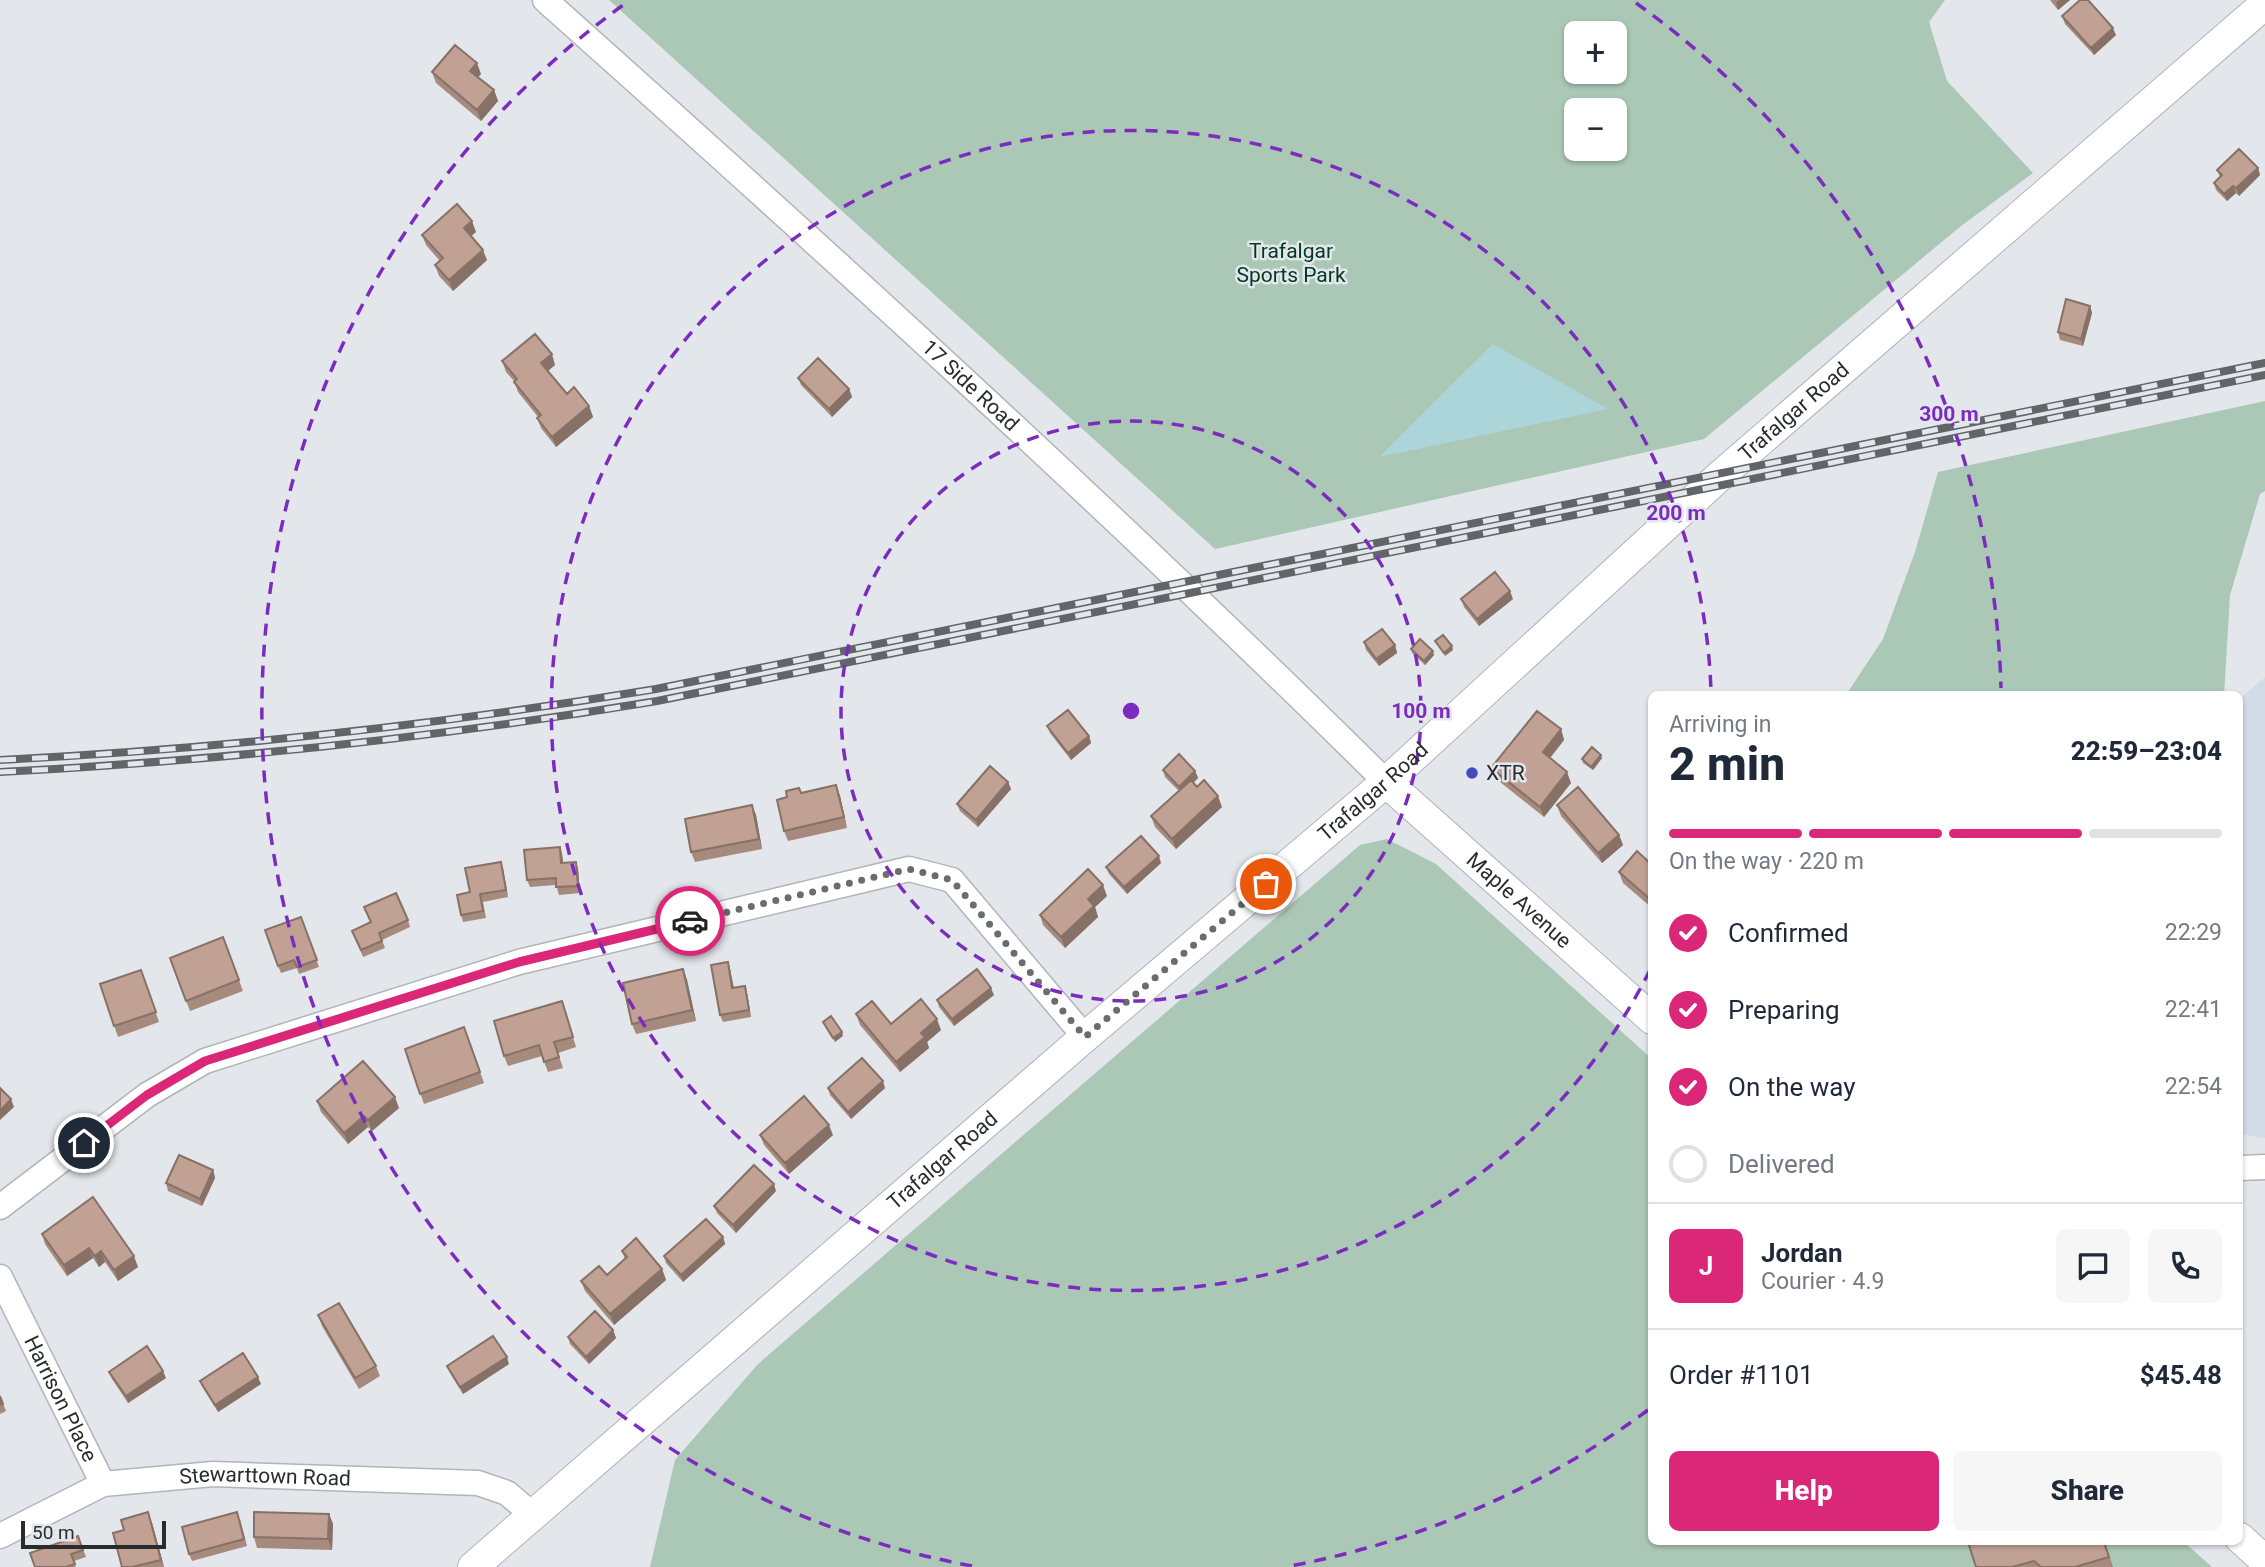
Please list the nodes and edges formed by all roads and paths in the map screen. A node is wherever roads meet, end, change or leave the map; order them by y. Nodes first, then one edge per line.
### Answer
1 (545, 0) edge
2 (2265, 4) edge
3 (1386, 782) junction
4 (1648, 1015) edge
5 (1085, 1037) junction
6 (2265, 1167) edge
7 (2243, 1168) edge
8 (0, 1207) edge
9 (0, 1277) edge
10 (103, 1485) junction
11 (533, 1516) junction
12 (0, 1536) edge
13 (2243, 1541) edge
14 (2265, 1560) edge
15 (473, 1567) edge

1 - 3 street, 17 Side Road
2 - 3 main road, Trafalgar Road
3 - 4 main road, Maple Avenue
3 - 5 main road, Trafalgar Road
5 - 8 street
5 - 11 main road, Trafalgar Road
6 - 7 street
9 - 10 street, Harrison Place
10 - 11 street, Stewarttown Road
10 - 12 street, Stewarttown Road
11 - 15 main road, Trafalgar Road
13 - 14 main road

